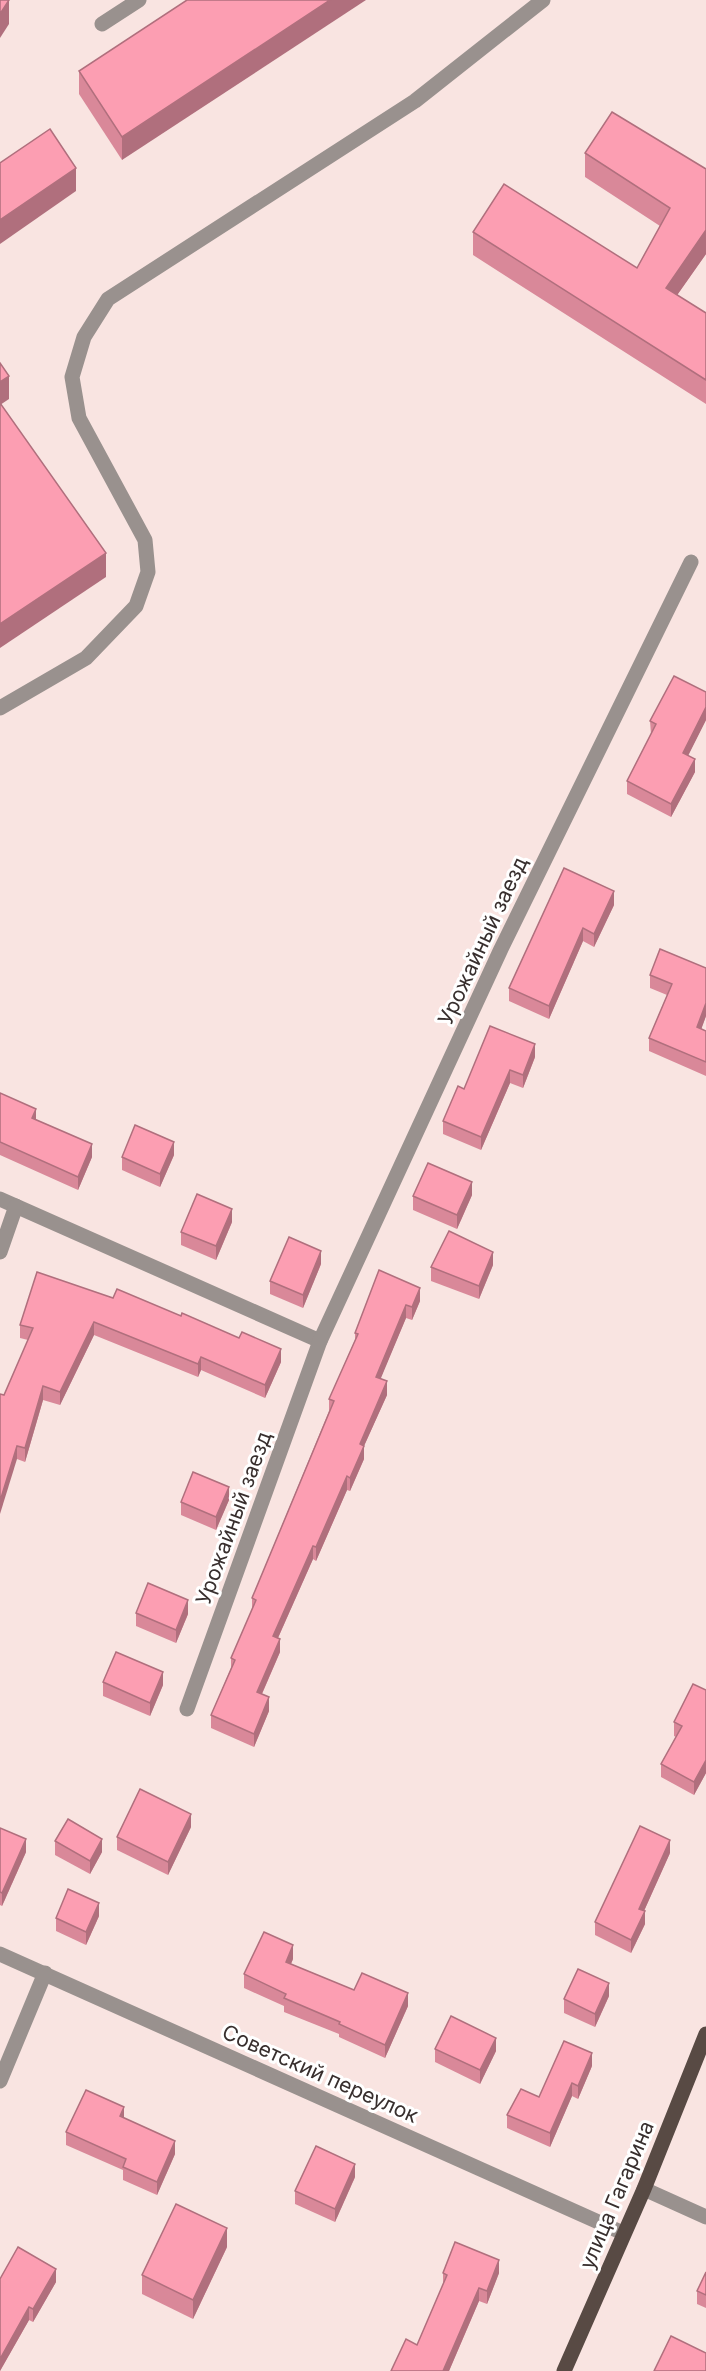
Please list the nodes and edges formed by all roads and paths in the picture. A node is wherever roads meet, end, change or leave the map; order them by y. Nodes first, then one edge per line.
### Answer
1 (139, 0) edge
2 (543, 0) edge
3 (102, 24) dead end
4 (692, 562) dead end
5 (0, 708) edge
6 (0, 1198) edge
7 (16, 1206) junction
8 (0, 1252) edge
9 (320, 1341) junction
10 (187, 1709) dead end
11 (0, 1954) edge
12 (45, 1973) junction
13 (706, 2034) edge
14 (0, 2081) edge
15 (644, 2188) junction
16 (706, 2217) edge
17 (623, 2233) junction
18 (564, 2371) edge

1 - 3 street
2 - 5 street
4 - 9 street, Урожайный заезд
6 - 7 street
7 - 8 street
7 - 9 street
9 - 10 street, Урожайный заезд
11 - 12 street, Советский переулок
12 - 14 street
12 - 17 street, Советский переулок
13 - 15 main road, улица Гагарина
15 - 16 street
15 - 17 main road, улица Гагарина
17 - 18 main road, улица Гагарина

